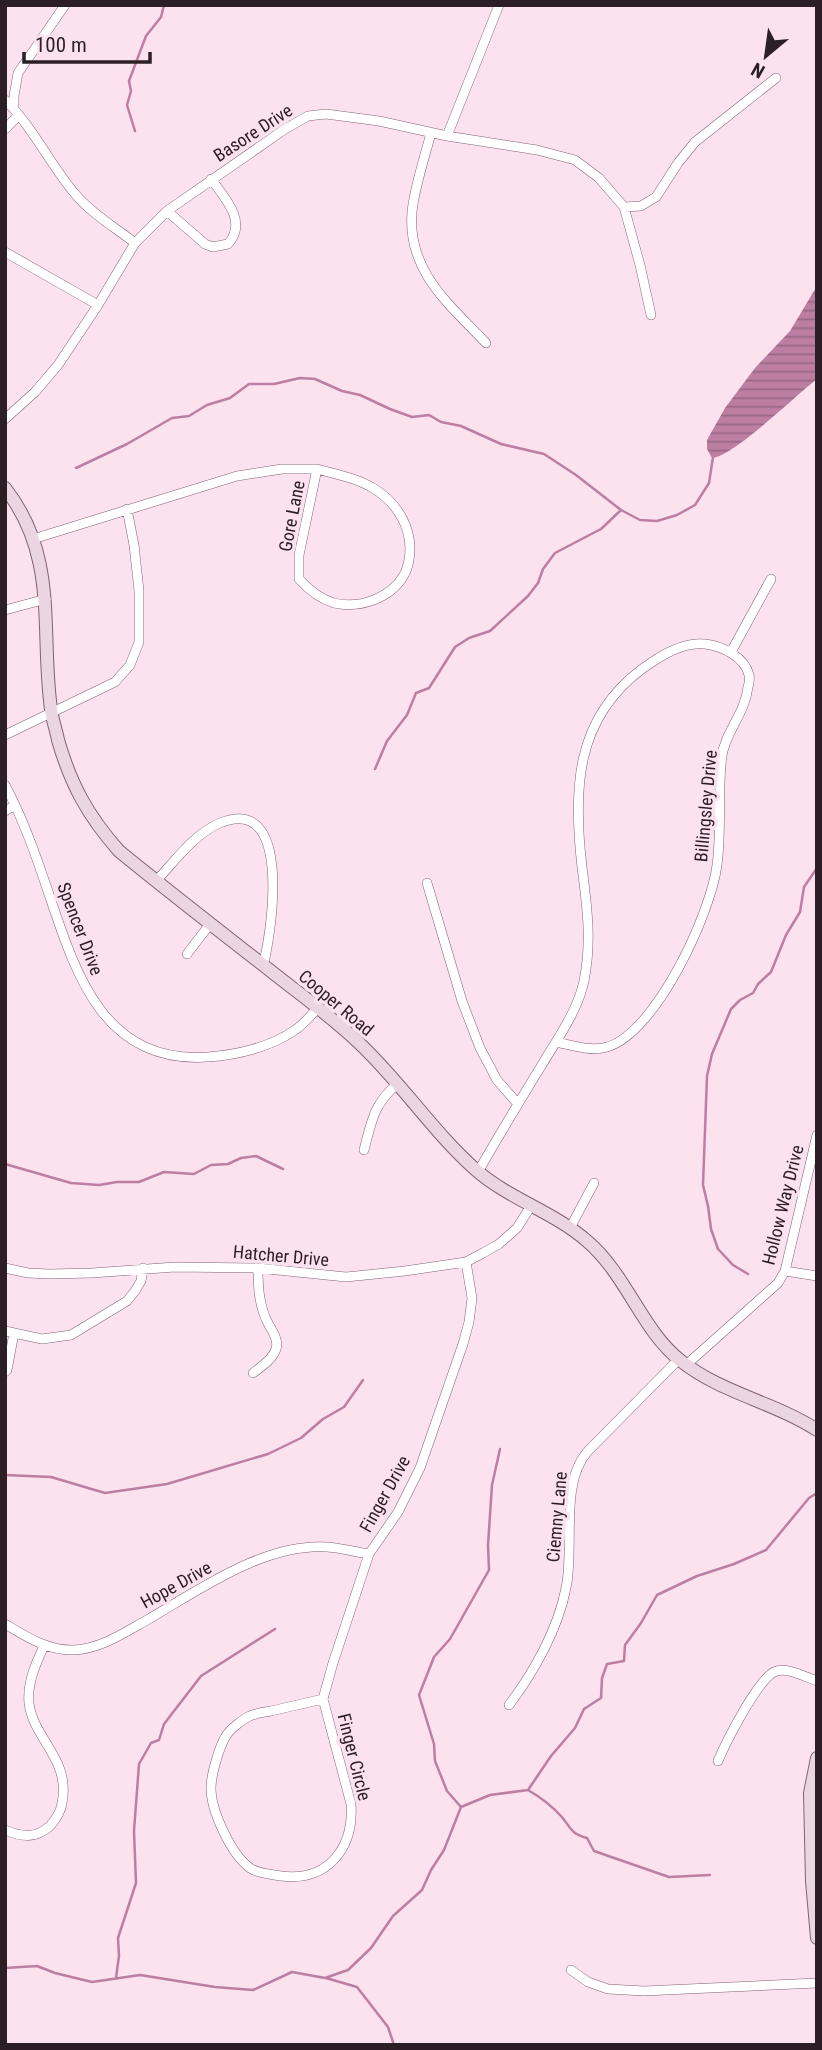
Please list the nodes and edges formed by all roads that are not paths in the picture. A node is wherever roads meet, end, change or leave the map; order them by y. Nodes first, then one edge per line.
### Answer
1 (65, 5) edge
2 (499, 5) edge
3 (776, 78) dead end
4 (5, 100) edge
5 (17, 112) junction
6 (5, 129) edge
7 (431, 133) junction
8 (447, 136) junction
9 (211, 178) junction
10 (624, 207) junction
11 (167, 211) junction
12 (135, 243) junction
13 (5, 252) edge
14 (98, 305) junction
15 (651, 315) dead end
16 (486, 343) dead end
17 (5, 419) edge
18 (317, 469) junction
19 (5, 488) edge
20 (127, 509) junction
21 (33, 539) junction
22 (771, 579) dead end
23 (46, 599) junction
24 (5, 610) edge
25 (731, 652) junction
26 (51, 712) junction
27 (5, 735) edge
28 (5, 785) edge
29 (15, 805) junction
30 (5, 811) edge
31 (156, 881) junction
32 (427, 883) dead end
33 (210, 924) junction
34 (187, 954) dead end
35 (263, 966) junction
36 (318, 1008) junction
37 (556, 1042) junction
38 (398, 1083) junction
39 (518, 1104) junction
40 (817, 1136) edge
41 (364, 1150) dead end
42 (478, 1172) junction
43 (806, 1182) junction
44 (817, 1182) edge
45 (594, 1183) dead end
46 (531, 1206) junction
47 (570, 1228) junction
48 (467, 1262) junction
49 (5, 1268) edge
50 (143, 1268) junction
51 (258, 1268) junction
52 (785, 1271) junction
53 (817, 1276) edge
54 (10, 1332) edge
55 (682, 1362) junction
56 (5, 1372) edge
57 (253, 1373) dead end
58 (817, 1430) edge
59 (369, 1554) junction
60 (5, 1624) edge
61 (44, 1646) junction
62 (817, 1681) edge
63 (323, 1699) junction
64 (509, 1705) dead end
65 (817, 1758) edge
66 (718, 1761) dead end
67 (5, 1830) edge
68 (817, 1938) edge
69 (571, 1970) dead end
70 (817, 1983) edge

1 - 5 street
2 - 8 street
3 - 10 street
4 - 5 street
5 - 6 street
5 - 12 street
7 - 8 street, Basore Drive
7 - 9 street, Basore Drive
7 - 16 street
8 - 10 street, Basore Drive
9 - 11 street, Basore Drive
9 - 11 street
10 - 15 street, Basore Drive
11 - 12 street, Basore Drive
12 - 14 street, Basore Drive
13 - 14 street
14 - 17 street, Basore Drive
18 - 18 street, Gore Lane
18 - 20 street, Gore Lane
19 - 21 street, Cooper Road
20 - 21 street, Gore Lane
20 - 26 street
21 - 23 street, Cooper Road
22 - 25 street
23 - 24 street
23 - 26 street, Cooper Road
25 - 37 street, Billingsley Drive
25 - 37 street
26 - 27 street
26 - 31 street, Cooper Road
28 - 29 street, Spencer Drive
29 - 30 street
29 - 36 street, Spencer Drive
31 - 33 street, Cooper Road
31 - 35 street
32 - 39 street
33 - 34 street
33 - 35 street, Cooper Road
35 - 36 street, Cooper Road
36 - 38 street, Cooper Road
37 - 39 street
38 - 41 street
38 - 42 street, Cooper Road
39 - 42 street
40 - 43 street, Hollow Way Drive
42 - 46 street, Cooper Road
43 - 44 street
43 - 52 street, Hollow Way Drive
45 - 47 street
46 - 47 street, Cooper Road
46 - 48 street, Hatcher Drive
47 - 55 street, Cooper Road
48 - 51 street, Hatcher Drive
48 - 59 street, Finger Drive
49 - 50 street, Hatcher Drive
50 - 51 street, Hatcher Drive
50 - 54 street
51 - 57 street
52 - 53 street
52 - 55 street, Hollow Way Drive
54 - 56 street
55 - 58 street, Cooper Road
55 - 64 street, Ciemny Lane
59 - 61 street, Hope Drive
59 - 63 street, Finger Drive
60 - 61 street, Hope Drive
61 - 67 street
62 - 66 street
63 - 63 street, Finger Circle
65 - 68 street
69 - 70 street

